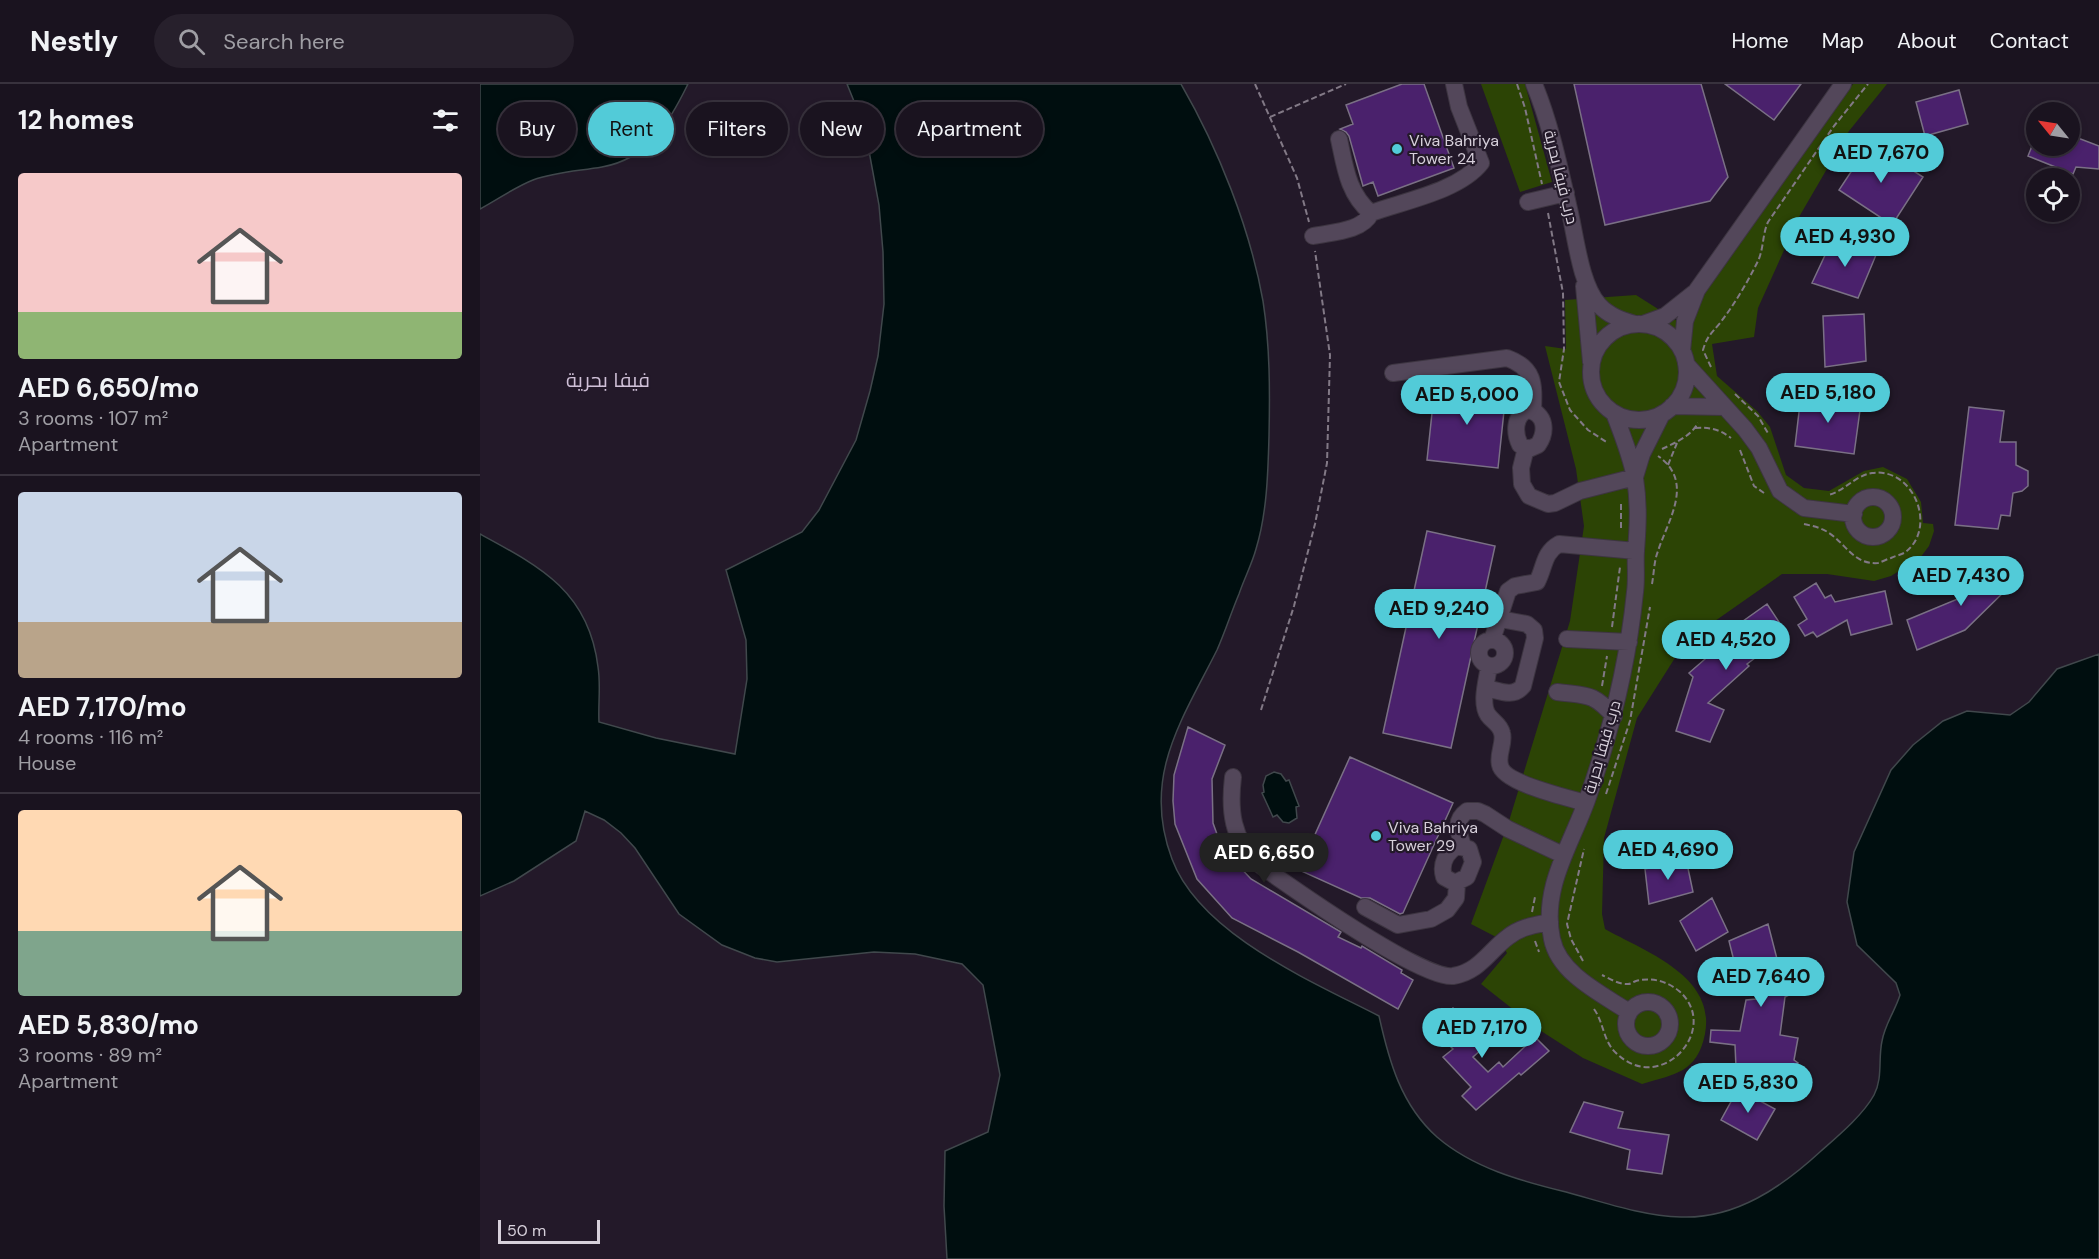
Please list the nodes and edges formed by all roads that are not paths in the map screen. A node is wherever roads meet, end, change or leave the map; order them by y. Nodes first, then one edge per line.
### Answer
1 (1454, 84) edge
2 (1534, 84) edge
3 (1843, 84) edge
4 (1339, 139) dead end
5 (1566, 193) junction
6 (1528, 202) dead end
7 (1371, 213) junction
8 (1313, 236) road end
9 (1583, 270) junction
10 (1697, 290) junction
11 (1639, 324) junction
12 (1684, 358) junction
13 (1591, 366) junction
14 (1393, 373) dead end
15 (1709, 400) junction
16 (1667, 410) junction
17 (1533, 411) junction
18 (1614, 413) junction
19 (1526, 448) junction
20 (1636, 453) junction
21 (1628, 479) junction
22 (1854, 514) dead end
23 (1628, 551) junction
24 (1500, 619) junction
25 (1567, 639) dead end
26 (1629, 642) junction
27 (1486, 688) junction
28 (1557, 692) dead end
29 (1614, 716) junction
30 (1233, 777) dead end
31 (1586, 803) junction
32 (1463, 846) junction
33 (1563, 855) junction
34 (1458, 883) junction
35 (1365, 907) dead end
36 (1550, 922) junction
37 (1629, 1012) dead end

1 - 7 street
2 - 5 street, درب فيفا بحرية
3 - 10 street
4 - 7 street
5 - 6 street
5 - 9 street, درب فيفا بحرية
7 - 8 street
9 - 11 street, درب فيفا بحرية
9 - 13 street, درب فيفا بحرية
10 - 11 street
10 - 12 street
11 - 12 street
11 - 13 street
12 - 15 street
12 - 16 street
13 - 18 street
14 - 17 street
15 - 16 street
15 - 22 street
16 - 18 street
16 - 20 street
17 - 19 street
17 - 19 street
18 - 20 street, درب فيفا بحرية
19 - 21 street
20 - 21 street, درب فيفا بحرية
21 - 23 street, درب فيفا بحرية
23 - 24 street
23 - 26 street, درب فيفا بحرية
24 - 27 street
24 - 27 street
25 - 26 street
26 - 29 street, درب فيفا بحرية
27 - 31 street
28 - 29 street
29 - 31 street, درب فيفا بحرية
30 - 36 street
31 - 33 street, درب فيفا بحرية
32 - 33 street
32 - 34 street
32 - 34 street
33 - 36 street, درب فيفا بحرية
34 - 35 street
36 - 37 street, درب فيفا بحرية

